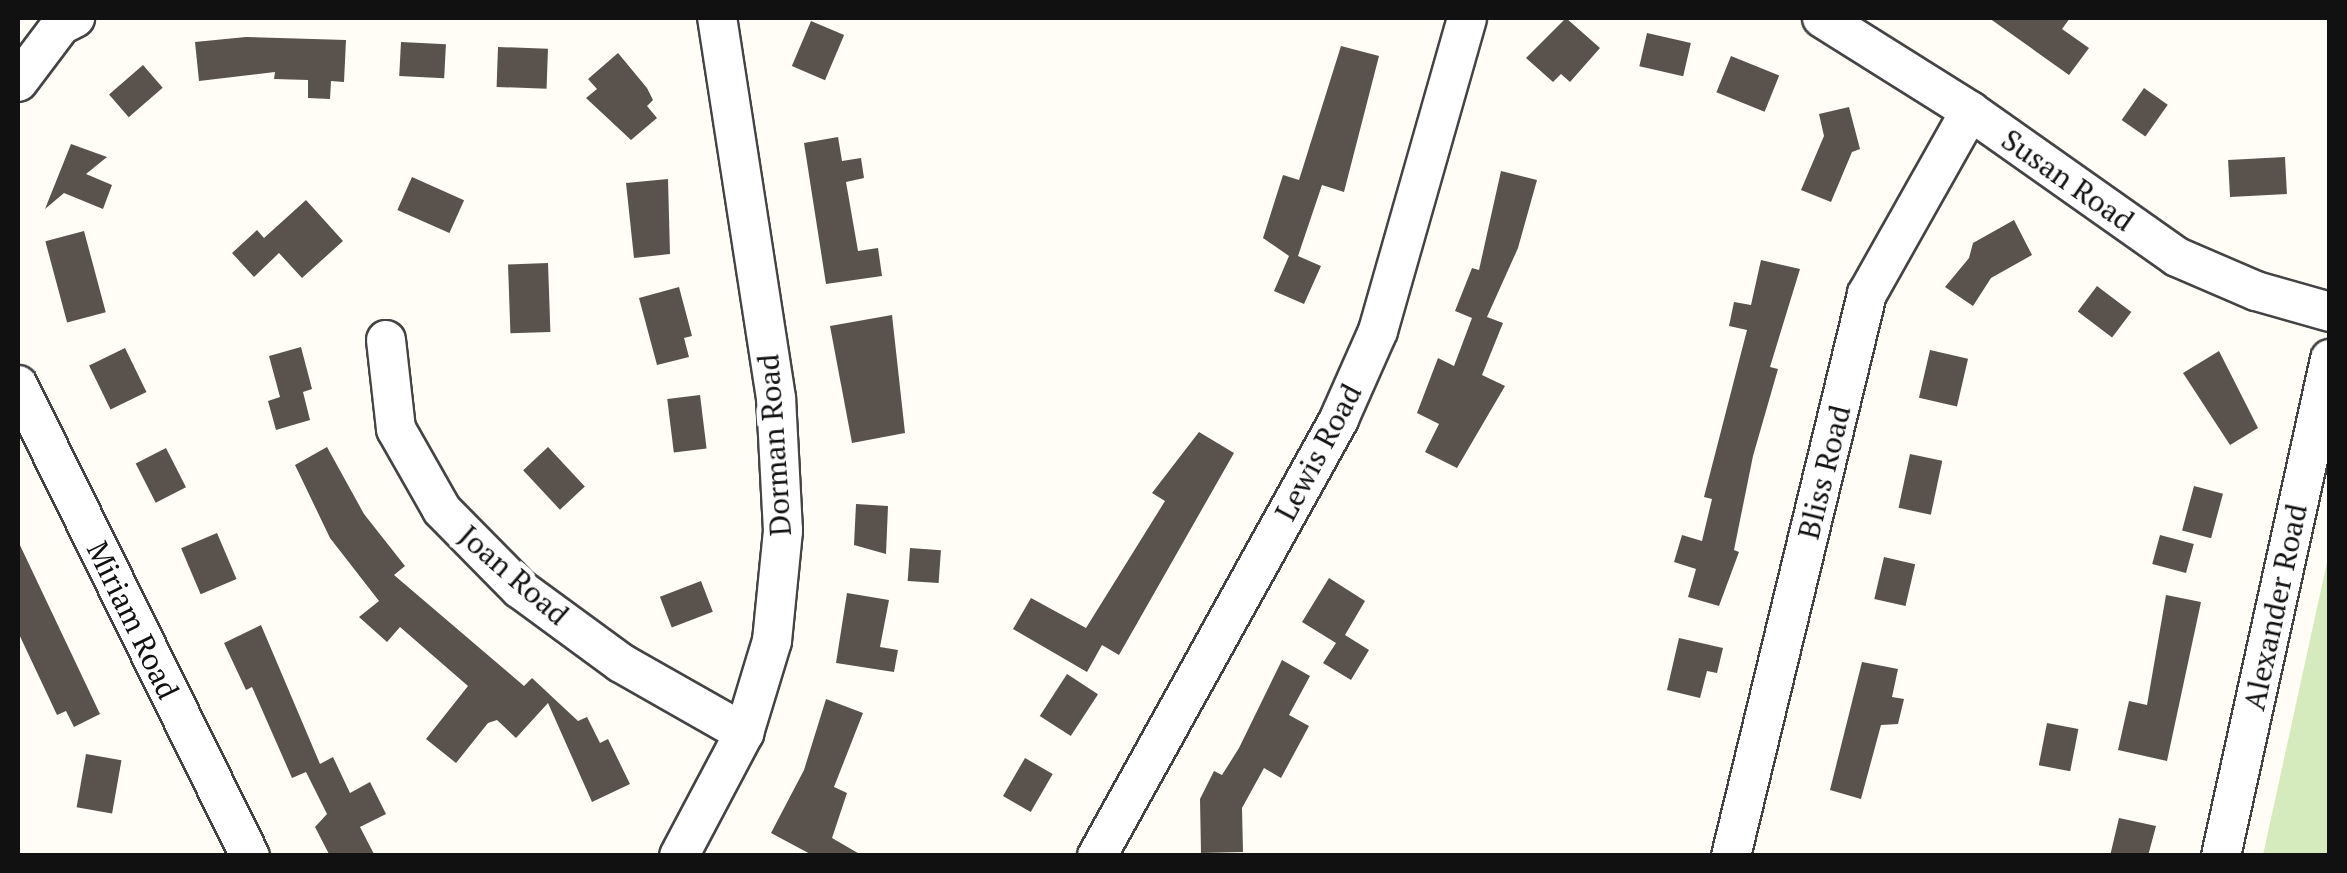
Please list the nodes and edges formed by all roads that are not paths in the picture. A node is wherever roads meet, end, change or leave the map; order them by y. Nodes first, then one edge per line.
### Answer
1 (75, 18) edge
2 (716, 18) edge
3 (1468, 18) edge
4 (1822, 18) edge
5 (18, 82) edge
6 (1970, 111) junction
7 (2330, 312) edge
8 (386, 340) dead end
9 (2330, 359) edge
10 (18, 385) edge
11 (744, 733) junction
12 (234, 850) edge
13 (679, 856) edge
14 (1097, 856) edge
15 (1732, 856) edge
16 (2220, 856) edge

1 - 5 street
2 - 11 street, Dorman Road
3 - 14 street, Lewis Road
4 - 6 street, Susan Road
6 - 7 street, Susan Road
6 - 15 street, Bliss Road
8 - 11 street, Joan Road
9 - 16 street, Alexander Road
10 - 12 street, Miriam Road
11 - 13 street, Dorman Road

